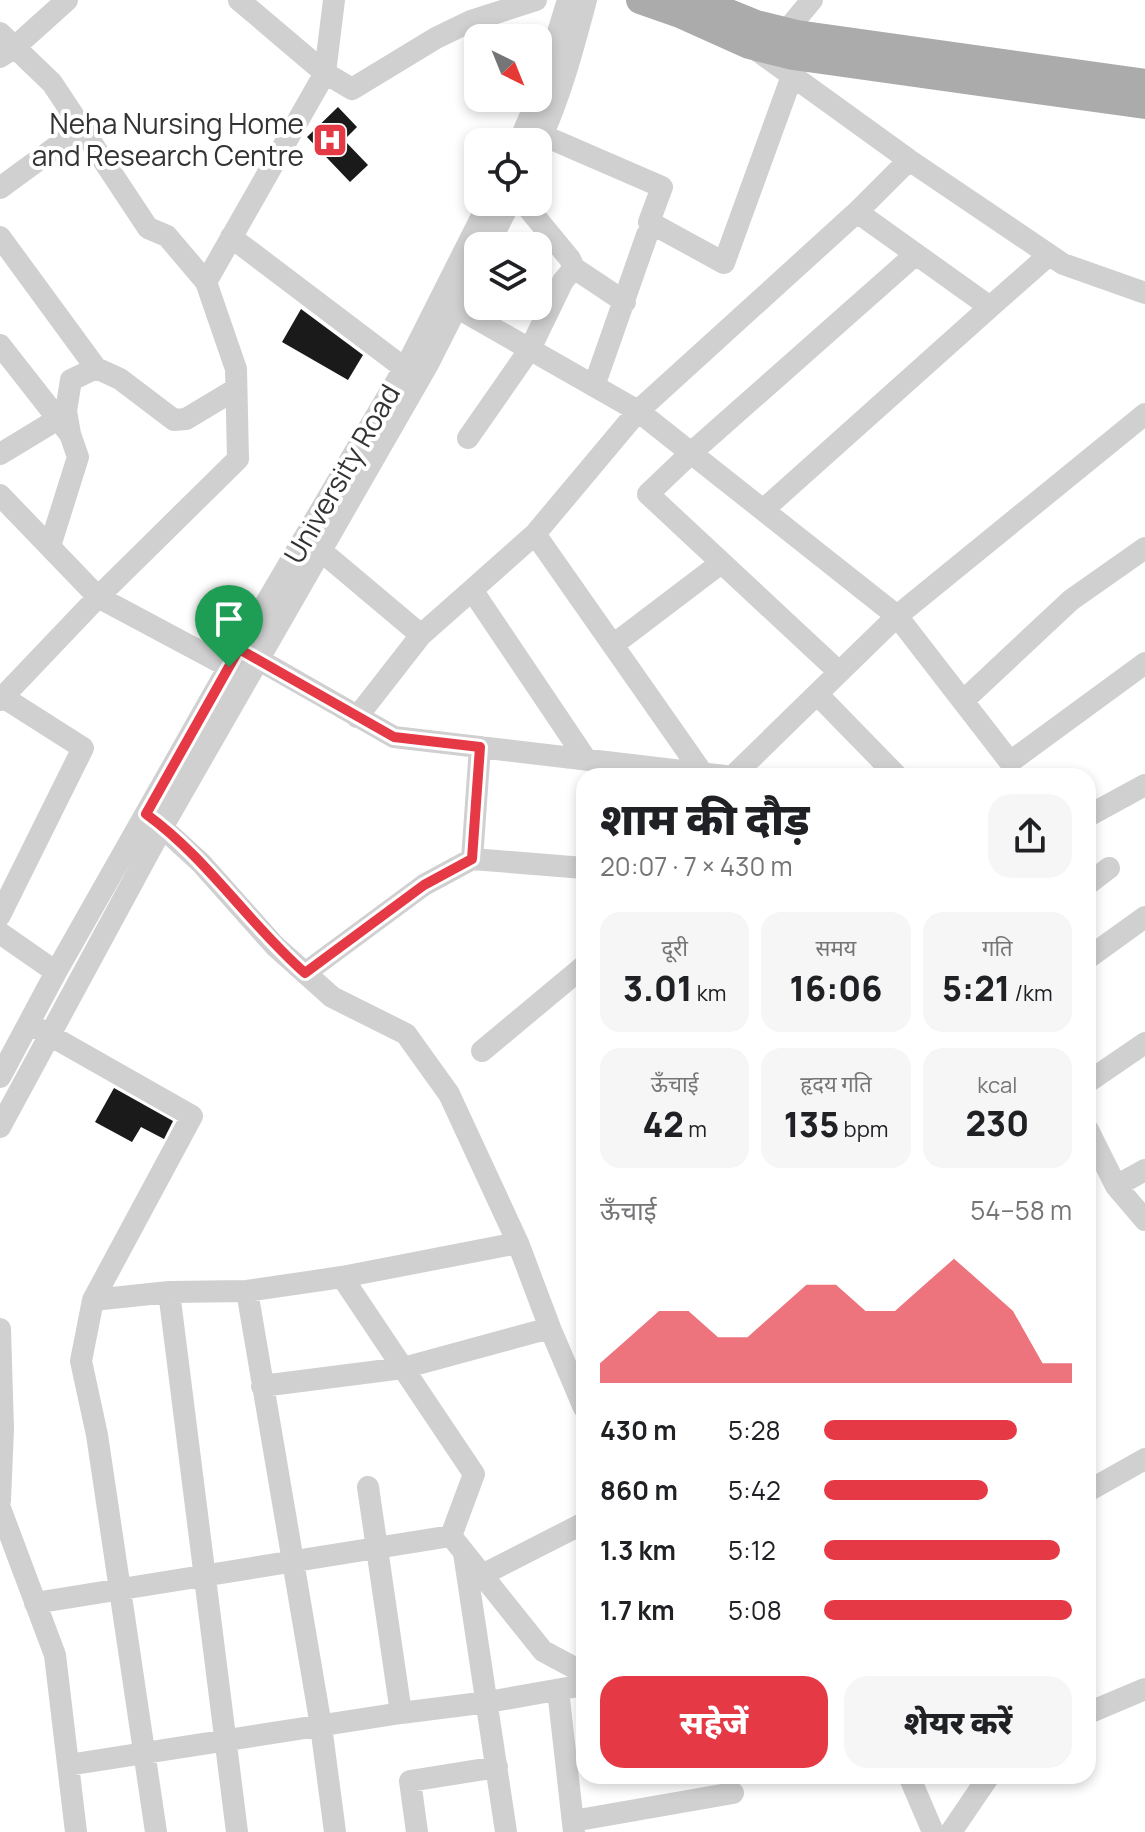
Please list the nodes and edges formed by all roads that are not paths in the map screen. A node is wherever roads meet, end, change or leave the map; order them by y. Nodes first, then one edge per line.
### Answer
1 (67, 0) edge
2 (239, 0) edge
3 (334, 0) edge
4 (536, 0) edge
5 (568, 0) edge
6 (586, 0) edge
7 (640, 0) edge
8 (697, 0) edge
9 (812, 0) edge
10 (786, 31) junction
11 (749, 45) junction
12 (5, 46) edge
13 (552, 52) edge
14 (325, 73) junction
15 (792, 76) junction
16 (1145, 83) edge
17 (1145, 105) edge
18 (82, 128) junction
19 (545, 128) edge
20 (552, 145) edge
21 (909, 160) junction
22 (0, 188) edge
23 (857, 212) junction
24 (482, 216) edge
25 (535, 216) edge
26 (647, 235) dead end
27 (0, 237) edge
28 (231, 237) junction
29 (916, 254) junction
30 (1049, 255) junction
31 (574, 268) junction
32 (206, 282) junction
33 (464, 292) edge
34 (1145, 293) edge
35 (625, 302) junction
36 (456, 307) junction
37 (990, 307) junction
38 (0, 345) edge
39 (530, 349) junction
40 (96, 368) junction
41 (404, 368) junction
42 (594, 386) junction
43 (236, 389) junction
44 (638, 411) junction
45 (1145, 414) edge
46 (48, 425) dead end
47 (70, 434) junction
48 (468, 438) dead end
49 (691, 453) junction
50 (0, 454) edge
51 (0, 495) edge
52 (763, 510) junction
53 (535, 534) junction
54 (50, 546) junction
55 (1145, 548) edge
56 (320, 550) junction
57 (721, 563) junction
58 (472, 590) junction
59 (98, 597) junction
60 (897, 616) junction
61 (421, 635) junction
62 (613, 645) junction
63 (234, 658) junction
64 (260, 659) junction
65 (1145, 663) edge
66 (839, 672) junction
67 (817, 694) junction
68 (1, 698) edge
69 (963, 701) junction
70 (357, 717) junction
71 (480, 747) junction
72 (585, 758) junction
73 (656, 768) edge
74 (683, 768) edge
75 (741, 768) edge
76 (889, 768) edge
77 (1142, 794) edge
78 (1096, 811) edge
79 (154, 820) junction
80 (472, 859) junction
81 (576, 867) edge
82 (1109, 868) dead end
83 (1096, 878) edge
84 (0, 915) edge
85 (1145, 917) edge
86 (0, 933) edge
87 (1096, 952) edge
88 (56, 972) junction
89 (305, 973) junction
90 (576, 977) edge
91 (29, 1023) junction
92 (49, 1035) junction
93 (1145, 1043) edge
94 (482, 1051) dead end
95 (0, 1077) edge
96 (1096, 1077) edge
97 (0, 1127) edge
98 (1096, 1146) edge
99 (1145, 1170) edge
100 (1116, 1186) junction
101 (1145, 1220) edge
102 (518, 1243) junction
103 (342, 1277) junction
104 (247, 1291) junction
105 (169, 1292) junction
106 (93, 1300) junction
107 (550, 1328) junction
108 (0, 1329) edge
109 (403, 1368) junction
110 (262, 1386) junction
111 (576, 1389) edge
112 (1145, 1459) edge
113 (368, 1487) dead end
114 (1096, 1487) edge
115 (0, 1500) edge
116 (0, 1508) edge
117 (576, 1529) edge
118 (457, 1544) junction
119 (378, 1548) junction
120 (292, 1562) junction
121 (482, 1575) junction
122 (206, 1576) junction
123 (121, 1589) junction
124 (35, 1603) junction
125 (576, 1669) edge
126 (576, 1687) edge
127 (1145, 1689) edge
128 (558, 1690) junction
129 (488, 1702) junction
130 (1096, 1710) edge
131 (401, 1713) junction
132 (321, 1726) junction
133 (227, 1740) junction
134 (574, 1747) edge
135 (145, 1752) junction
136 (68, 1765) junction
137 (497, 1767) junction
138 (912, 1784) edge
139 (984, 1784) edge
140 (733, 1793) dead end
141 (573, 1827) edge
142 (76, 1832) edge
143 (156, 1832) edge
144 (237, 1832) edge
145 (335, 1832) edge
146 (417, 1832) edge
147 (506, 1832) edge
148 (933, 1832) edge
149 (951, 1832) edge

1 - 12 street
2 - 14 street
3 - 14 street
4 - 14 street
5 - 13 street
6 - 19 street
7 - 11 main road
8 - 10 main road
9 - 10 street
10 - 16 main road
11 - 15 street
11 - 17 main road
12 - 18 street
14 - 28 street
15 - 20 street
15 - 21 street
18 - 22 street
18 - 32 street
21 - 23 street
21 - 30 street
23 - 29 street
23 - 44 street
24 - 41 street, University Road
25 - 31 street
26 - 35 street
27 - 40 street
28 - 32 street
28 - 41 street
29 - 37 street
29 - 49 street
30 - 34 street
30 - 37 street
31 - 35 street
31 - 39 street
32 - 43 street
33 - 36 street, University Road
35 - 42 street
36 - 39 street
36 - 56 street, University Road
37 - 52 street
38 - 47 street
39 - 42 street
39 - 48 street
40 - 43 street
40 - 47 street
41 - 63 street, University Road
42 - 44 street
43 - 59 street
44 - 49 street
44 - 53 street
45 - 60 street
46 - 50 street
47 - 54 street
49 - 52 street
49 - 57 street
51 - 54 street
52 - 60 street
53 - 58 street
53 - 62 street
54 - 59 street
55 - 69 street
56 - 61 street
56 - 64 street, University Road
57 - 62 street
57 - 66 street
58 - 61 street
58 - 72 street
59 - 63 street
59 - 68 street
60 - 66 street
60 - 69 street
61 - 70 street
62 - 74 street
63 - 64 street
63 - 79 street, University Road
64 - 70 street
64 - 79 street, University Road
65 - 69 street
66 - 67 street
67 - 75 street
67 - 76 street
68 - 84 street
70 - 71 street
71 - 72 street
71 - 80 street
72 - 73 street
77 - 78 street
79 - 88 street, University Road
79 - 89 street
79 - 92 street, University Road
80 - 81 street
80 - 89 street
82 - 83 street
85 - 87 street
86 - 88 street
88 - 91 street, University Road
89 - 102 street
90 - 94 street
91 - 92 street
91 - 95 street, University Road
92 - 97 street, University Road
92 - 106 street
93 - 96 street
98 - 100 street
99 - 100 street
100 - 101 street
102 - 103 street
102 - 107 street
103 - 104 street
103 - 109 street
104 - 105 street
104 - 110 street
105 - 106 street
105 - 122 street
106 - 123 street
107 - 109 street
107 - 111 street
108 - 115 street
109 - 110 street
109 - 118 street
110 - 120 street
112 - 114 street
113 - 119 street
116 - 124 street
117 - 121 street
118 - 119 street
118 - 121 street
118 - 129 street
119 - 120 street
119 - 131 street
120 - 122 street
120 - 132 street
121 - 125 street
122 - 123 street
122 - 133 street
123 - 124 street
123 - 135 street
124 - 136 street
126 - 128 street
127 - 130 street
128 - 129 street
128 - 134 street
129 - 131 street
129 - 137 street
131 - 132 street
132 - 133 street
132 - 145 street
133 - 135 street
133 - 144 street
134 - 141 street
135 - 136 street
135 - 143 street
136 - 142 street
137 - 146 street
137 - 147 street
138 - 148 street
139 - 149 street
140 - 141 street

